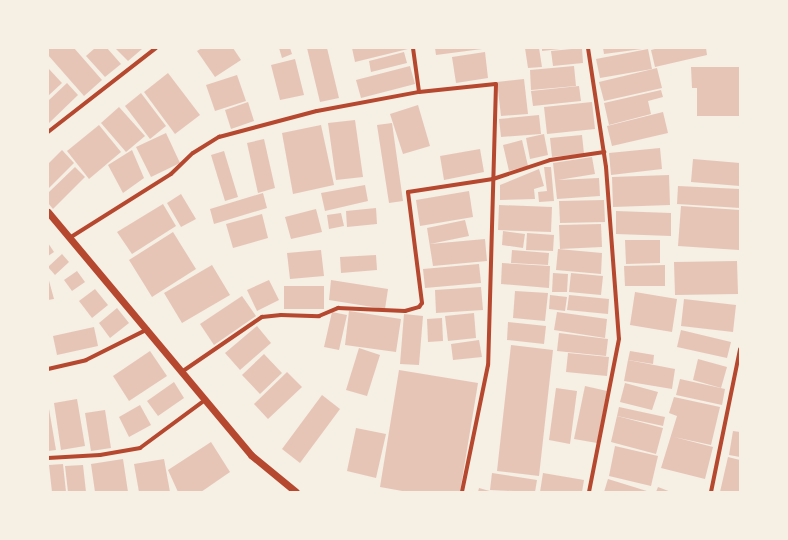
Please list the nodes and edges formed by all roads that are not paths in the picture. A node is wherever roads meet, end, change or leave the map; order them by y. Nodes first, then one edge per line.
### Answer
1 (156, 48) edge
2 (413, 48) edge
3 (588, 48) edge
4 (419, 92) junction
5 (48, 132) edge
6 (604, 152) junction
7 (493, 179) junction
8 (48, 212) edge
9 (71, 237) junction
10 (148, 329) junction
11 (740, 350) edge
12 (48, 369) edge
13 (183, 371) junction
14 (205, 399) junction
15 (48, 458) edge
16 (296, 492) edge
17 (462, 492) edge
18 (589, 492) edge
19 (711, 492) edge

1 - 5 street
2 - 4 street
3 - 6 street
4 - 7 street
4 - 9 street
6 - 7 street
6 - 18 street
7 - 13 street
7 - 17 street
8 - 9 street
9 - 10 street
10 - 12 street
10 - 13 street
11 - 19 street
13 - 14 street
14 - 15 street
14 - 16 street

